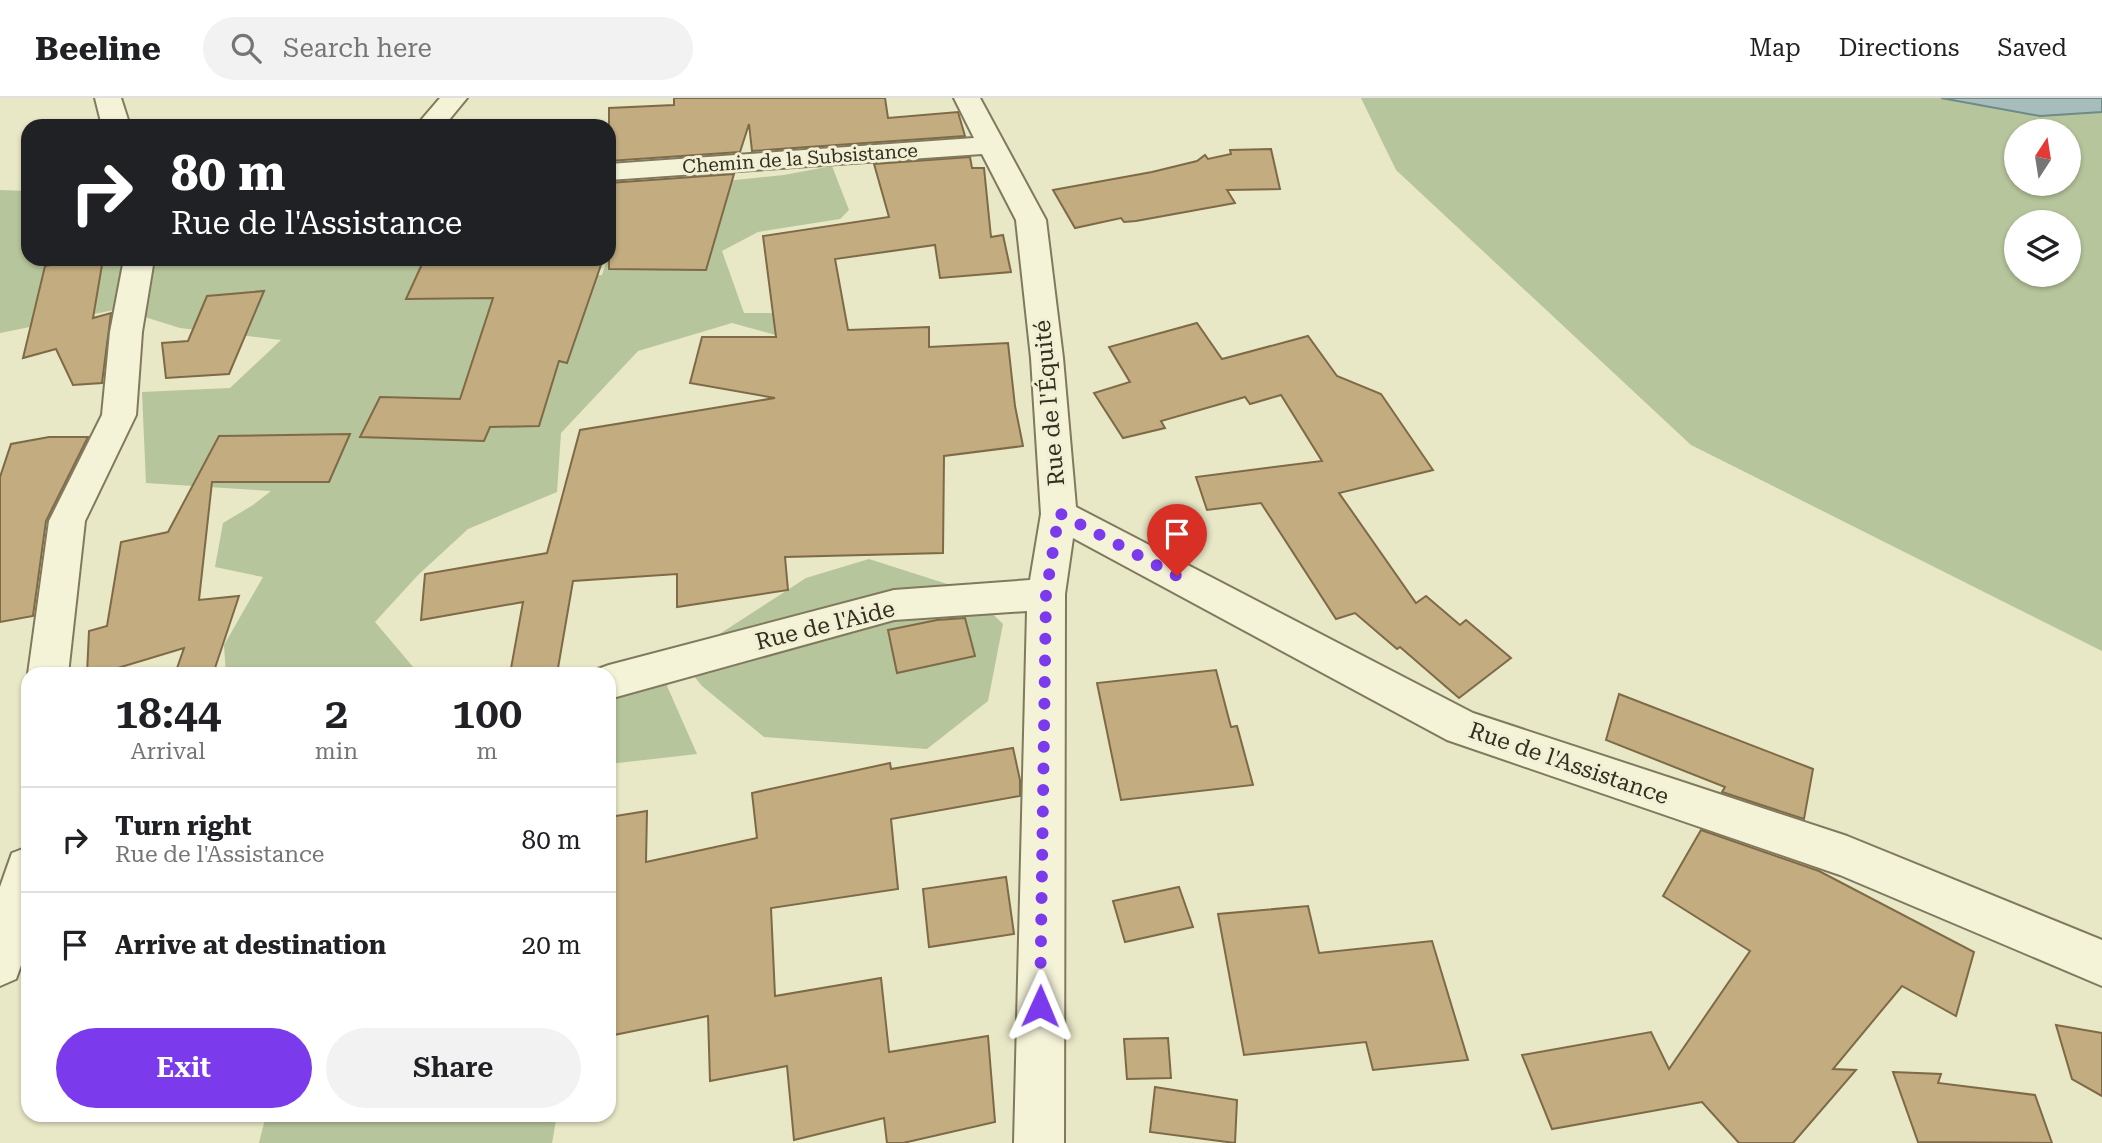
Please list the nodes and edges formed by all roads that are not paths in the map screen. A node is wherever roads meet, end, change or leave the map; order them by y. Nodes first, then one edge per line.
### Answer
1 (108, 98) edge
2 (454, 98) edge
3 (967, 98) edge
4 (114, 119) edge
5 (436, 119) edge
6 (991, 145) junction
7 (616, 172) edge
8 (138, 266) edge
9 (1059, 513) junction
10 (1046, 594) junction
11 (49, 667) edge
12 (616, 680) edge
13 (21, 892) edge
14 (0, 963) edge
15 (2102, 963) edge
16 (1038, 1143) edge

1 - 4 street
2 - 5 street
3 - 6 street, Rue de l'Équité
6 - 7 street, Chemin de la Subsistance
6 - 9 street, Rue de l'Équité
8 - 11 street
9 - 10 street, Rue de l'Équité
9 - 15 street, Rue de l'Assistance
10 - 12 street, Rue de l'Aide
10 - 16 street, Rue de l'Équité
13 - 14 street

